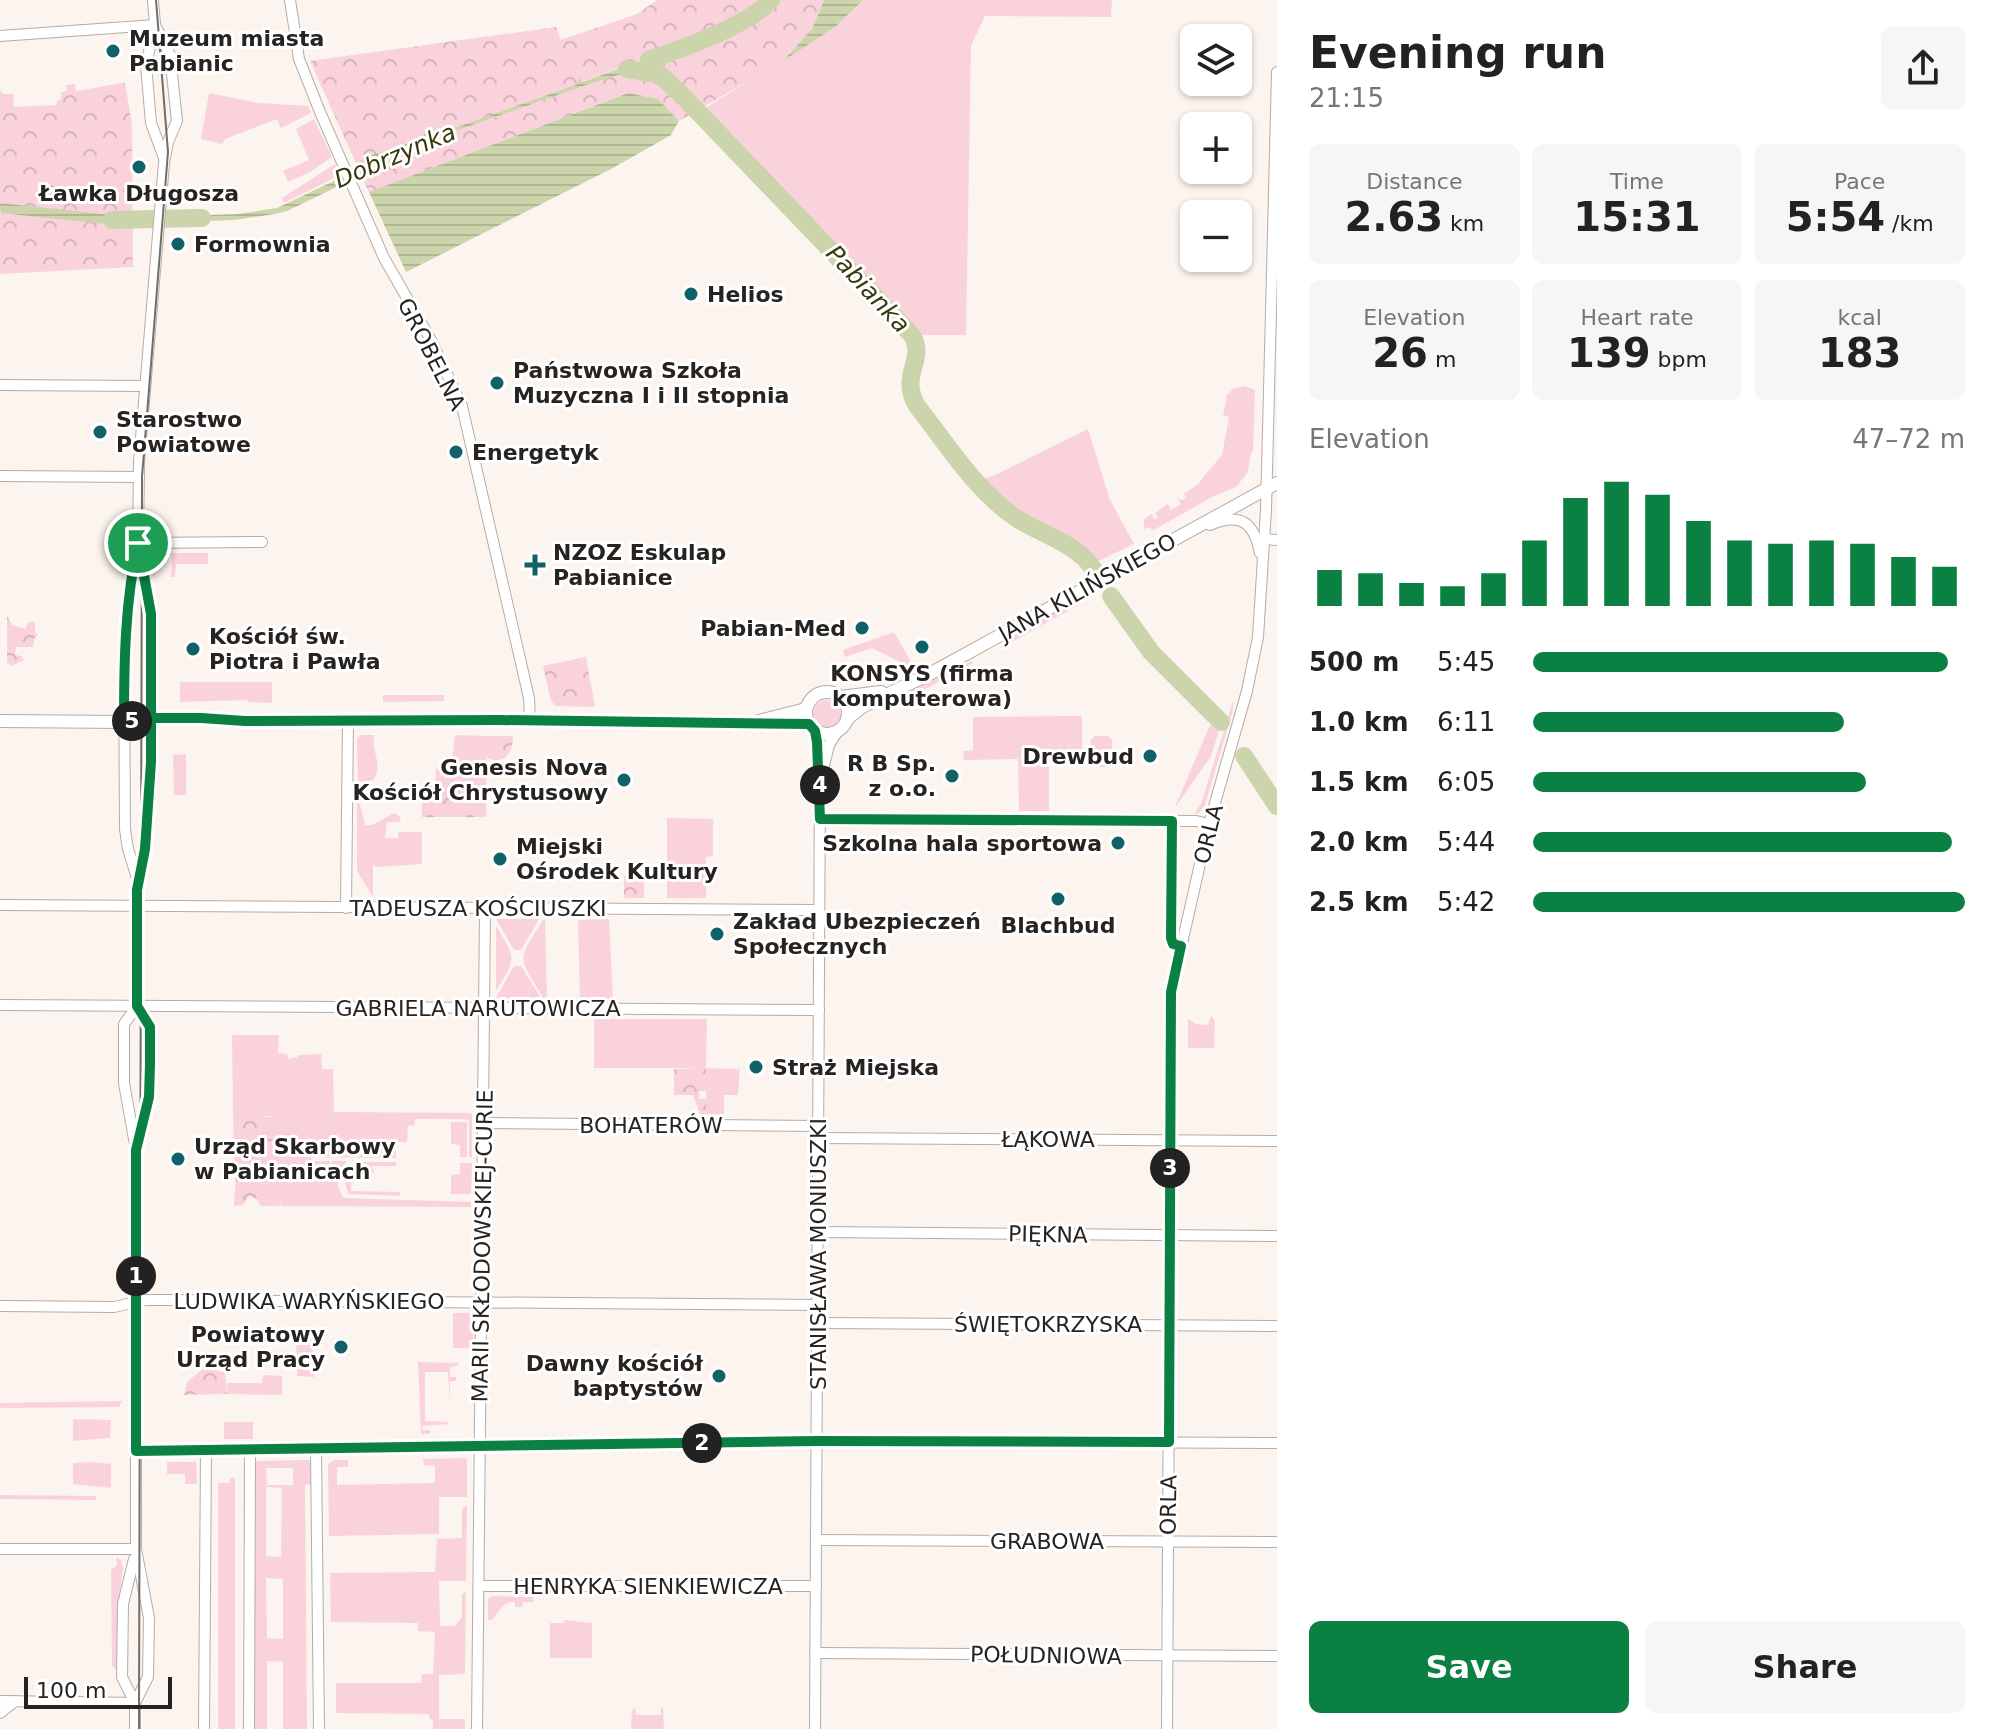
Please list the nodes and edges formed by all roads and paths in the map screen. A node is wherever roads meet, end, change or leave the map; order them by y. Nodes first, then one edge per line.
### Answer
1 (153, 0) edge
2 (290, 0) edge
3 (155, 25) junction
4 (0, 36) edge
5 (1277, 72) edge
6 (164, 163) junction
7 (0, 385) edge
8 (145, 386) junction
9 (1267, 406) junction
10 (1277, 443) edge
11 (0, 476) edge
12 (139, 477) junction
13 (1272, 485) edge
14 (1265, 539) junction
15 (1277, 540) edge
16 (262, 542) dead end
17 (138, 543) junction
18 (1160, 546) junction
19 (1263, 577) junction
20 (896, 689) junction
21 (840, 697) junction
22 (806, 709) junction
23 (151, 718) junction
24 (847, 719) junction
25 (348, 720) junction
26 (0, 721) edge
27 (124, 722) junction
28 (530, 722) junction
29 (754, 723) junction
30 (812, 727) junction
31 (837, 732) junction
32 (820, 779) junction
33 (820, 819) junction
34 (1172, 821) junction
35 (1209, 824) junction
36 (138, 882) junction
37 (0, 905) edge
38 (137, 906) junction
39 (346, 908) junction
40 (485, 908) junction
41 (819, 910) junction
42 (1181, 946) junction
43 (0, 1005) edge
44 (137, 1006) junction
45 (484, 1008) junction
46 (819, 1010) junction
47 (483, 1123) junction
48 (818, 1126) junction
49 (818, 1138) junction
50 (1170, 1140) junction
51 (1277, 1141) edge
52 (136, 1150) junction
53 (818, 1232) junction
54 (1171, 1235) junction
55 (1277, 1236) edge
56 (136, 1302) junction
57 (481, 1302) junction
58 (818, 1305) junction
59 (0, 1306) edge
60 (818, 1323) junction
61 (1169, 1325) junction
62 (1277, 1326) edge
63 (817, 1441) junction
64 (1169, 1442) junction
65 (1277, 1443) edge
66 (481, 1446) junction
67 (316, 1449) junction
68 (206, 1450) junction
69 (250, 1450) junction
70 (136, 1451) junction
71 (816, 1540) junction
72 (1168, 1542) junction
73 (1277, 1542) edge
74 (0, 1549) edge
75 (136, 1549) junction
76 (479, 1586) junction
77 (816, 1586) junction
78 (815, 1653) junction
79 (1167, 1656) junction
80 (1277, 1656) edge
81 (0, 1701) edge
82 (15, 1701) junction
83 (135, 1703) junction
84 (0, 1713) edge
85 (135, 1729) edge
86 (204, 1729) edge
87 (249, 1729) edge
88 (319, 1729) edge
89 (477, 1729) edge
90 (815, 1729) edge
91 (1167, 1729) edge

1 - 3 street
2 - 28 street, GROBELNA
3 - 4 street
3 - 6 street
3 - 6 street
5 - 9 street
6 - 8 street
7 - 8 street
8 - 12 street
9 - 10 street
9 - 13 street
11 - 12 street
12 - 17 street
13 - 14 street
13 - 18 main road, JANA KILIŃSKIEGO
14 - 15 street
14 - 19 street
16 - 17 street
17 - 23 street
17 - 27 street
18 - 19 street
18 - 20 main road, JANA KILIŃSKIEGO
19 - 35 street, ORLA
20 - 21 main road, JANA KILIŃSKIEGO
20 - 24 main road, JANA KILIŃSKIEGO
21 - 22 main road
21 - 24 main road
22 - 29 main road
22 - 30 main road
23 - 25 main road
23 - 27 main road
23 - 36 street
24 - 31 main road
25 - 28 main road
25 - 39 street
26 - 27 main road
27 - 36 street
28 - 29 main road
29 - 30 main road
30 - 31 main road
30 - 32 street, STANISŁAWA MONIUSZKI
31 - 32 street, STANISŁAWA MONIUSZKI
32 - 33 street, STANISŁAWA MONIUSZKI
33 - 34 street
33 - 41 street, STANISŁAWA MONIUSZKI
34 - 35 street
34 - 42 street, ORLA
35 - 42 street, ORLA
36 - 38 street
37 - 38 street, TADEUSZA KOŚCIUSZKI
38 - 39 street, TADEUSZA KOŚCIUSZKI
38 - 44 street
39 - 40 street, TADEUSZA KOŚCIUSZKI
40 - 41 street, TADEUSZA KOŚCIUSZKI
40 - 45 street, MARII SKŁODOWSKIEJ-CURIE
41 - 46 street, STANISŁAWA MONIUSZKI
42 - 50 street, ORLA
43 - 44 street, GABRIELA NARUTOWICZA
44 - 45 street, GABRIELA NARUTOWICZA
44 - 52 street
44 - 52 street
45 - 46 street, GABRIELA NARUTOWICZA
45 - 47 street, MARII SKŁODOWSKIEJ-CURIE
46 - 48 street, STANISŁAWA MONIUSZKI
47 - 48 street, BOHATERÓW
47 - 57 street, MARII SKŁODOWSKIEJ-CURIE
48 - 49 street, STANISŁAWA MONIUSZKI
49 - 50 street, ŁĄKOWA
49 - 53 street, STANISŁAWA MONIUSZKI
50 - 51 street, ŁĄKOWA
50 - 54 street, ORLA
52 - 56 street
53 - 54 street, PIĘKNA
53 - 58 street, STANISŁAWA MONIUSZKI
54 - 55 street, PIĘKNA
54 - 61 street, ORLA
56 - 57 street, LUDWIKA WARYŃSKIEGO
56 - 59 street, LUDWIKA WARYŃSKIEGO
56 - 70 street
57 - 58 street, LUDWIKA WARYŃSKIEGO
57 - 66 street, MARII SKŁODOWSKIEJ-CURIE
58 - 60 street, STANISŁAWA MONIUSZKI
60 - 61 street, ŚWIĘTOKRZYSKA
60 - 63 street, STANISŁAWA MONIUSZKI
61 - 62 street, ŚWIĘTOKRZYSKA
61 - 64 street, ORLA
63 - 64 street
63 - 66 street
63 - 71 street, STANISŁAWA MONIUSZKI
64 - 65 street
64 - 72 street, ORLA
66 - 67 street
66 - 76 street, MARII SKŁODOWSKIEJ-CURIE
67 - 69 street
67 - 88 street
68 - 69 street
68 - 70 street
68 - 86 street
69 - 87 street
70 - 75 street
71 - 72 street, GRABOWA
71 - 77 street, STANISŁAWA MONIUSZKI
72 - 73 street, GRABOWA
72 - 79 street, ORLA
74 - 75 street
75 - 83 street
75 - 83 street
76 - 77 street, HENRYKA SIENKIEWICZA
76 - 89 street, MARII SKŁODOWSKIEJ-CURIE
77 - 78 street, STANISŁAWA MONIUSZKI
78 - 79 street, POŁUDNIOWA
78 - 90 street, STANISŁAWA MONIUSZKI
79 - 80 street, POŁUDNIOWA
79 - 91 street, ORLA
81 - 82 street
82 - 83 street
82 - 84 street
83 - 85 street

